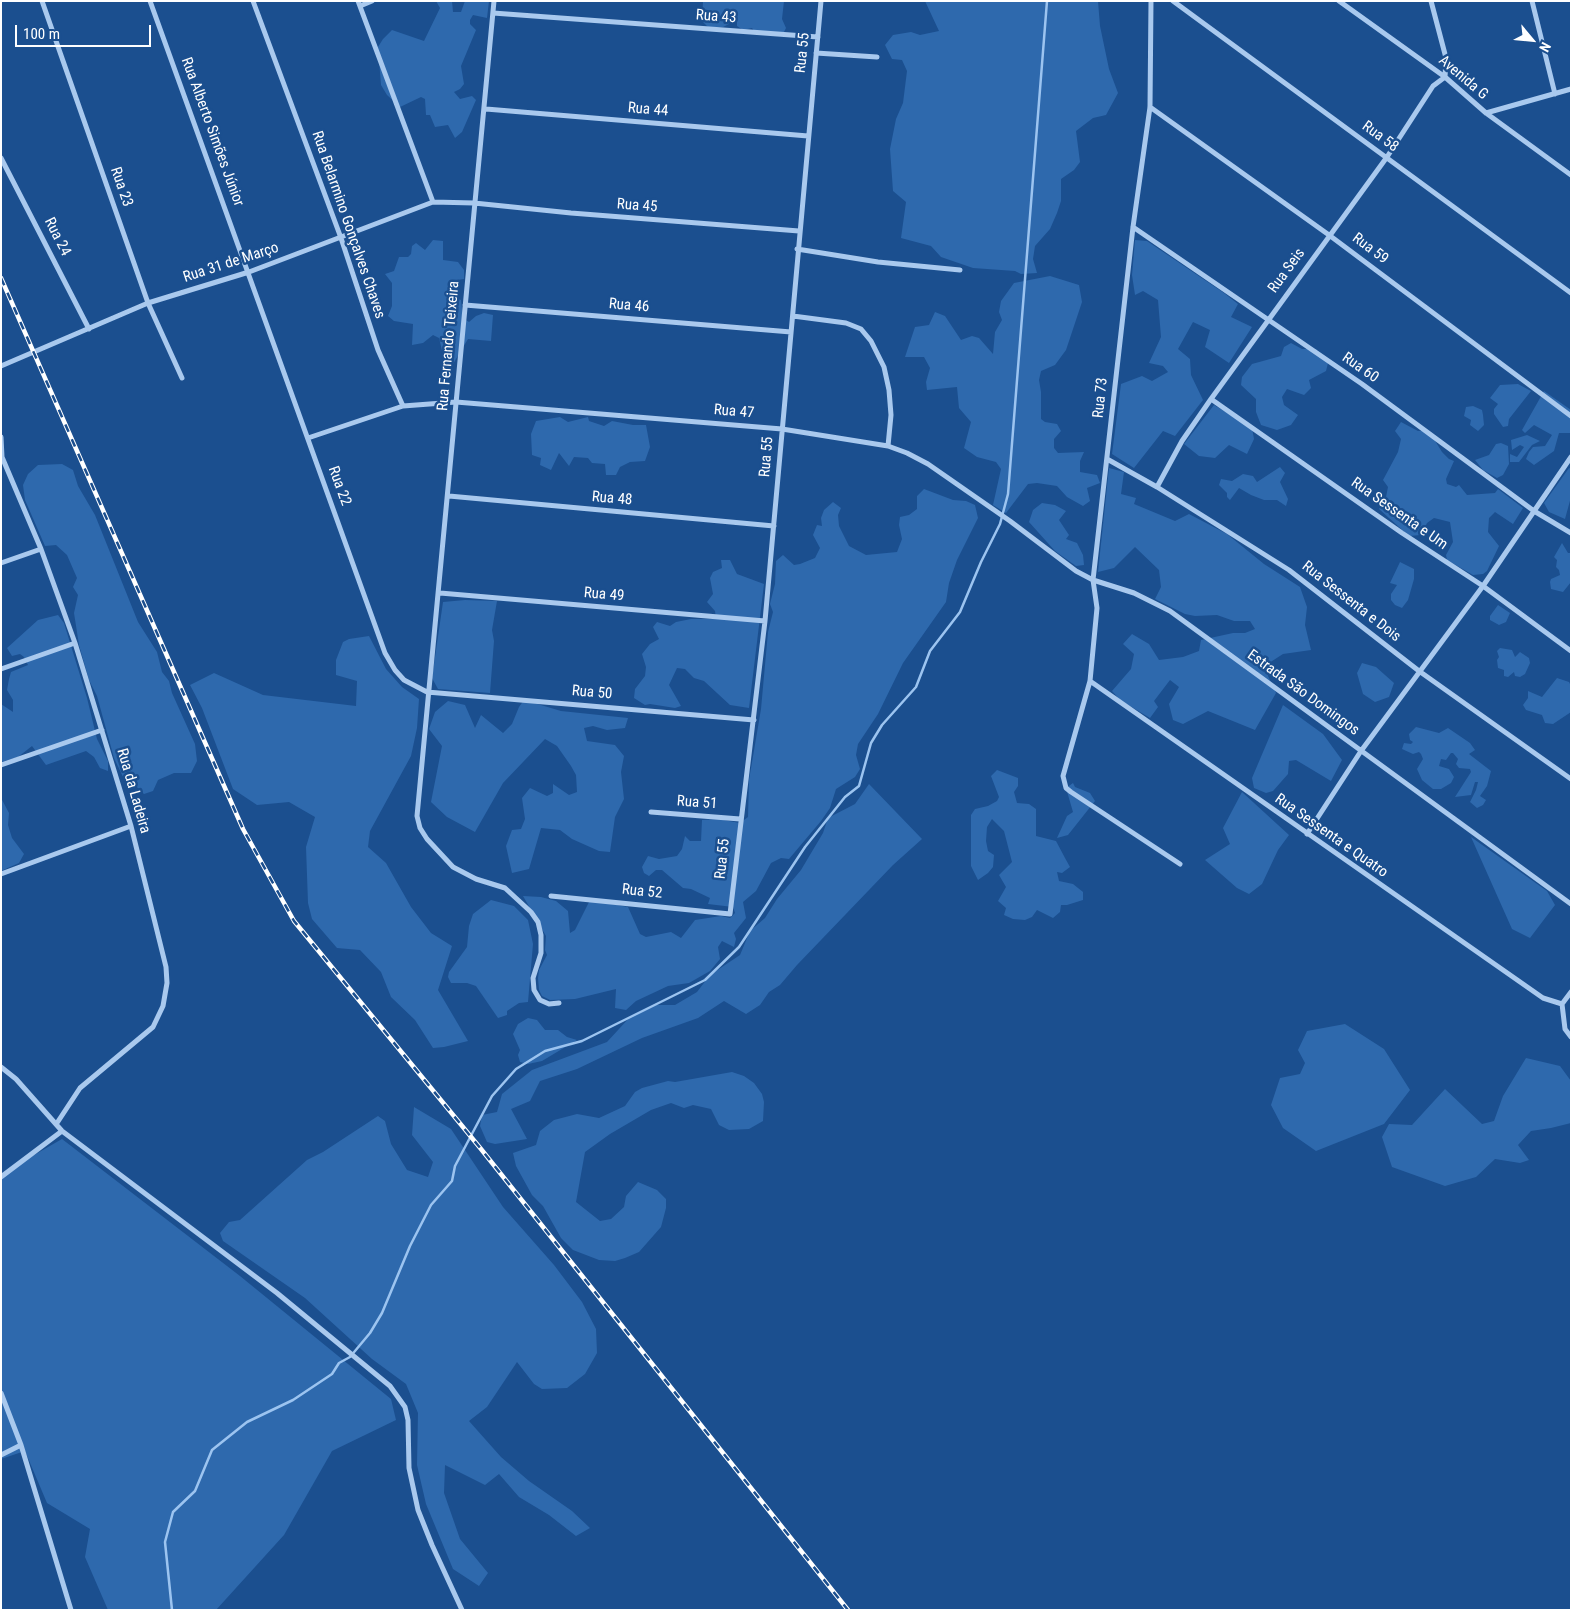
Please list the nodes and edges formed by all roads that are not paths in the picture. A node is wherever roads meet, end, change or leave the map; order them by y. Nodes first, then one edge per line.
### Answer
1 (42, 1) edge
2 (150, 1) edge
3 (253, 1) edge
4 (372, 1) edge
5 (494, 1) edge
6 (821, 1) edge
7 (1151, 1) edge
8 (1173, 1) edge
9 (1339, 1) edge
10 (1431, 1) edge
11 (1532, 1) edge
12 (359, 4) edge
13 (493, 13) junction
14 (818, 37) junction
15 (816, 53) junction
16 (877, 58) dead end
17 (1446, 77) junction
18 (1571, 89) edge
19 (1555, 94) junction
20 (1150, 107) junction
21 (486, 109) junction
22 (1486, 113) junction
23 (808, 136) junction
24 (1386, 157) junction
25 (1, 158) edge
26 (1571, 175) edge
27 (433, 202) junction
28 (474, 203) junction
29 (1133, 227) junction
30 (799, 231) junction
31 (1330, 235) junction
32 (341, 238) junction
33 (797, 249) junction
34 (960, 270) dead end
35 (249, 272) junction
36 (1571, 293) edge
37 (148, 303) junction
38 (465, 305) junction
39 (793, 316) junction
40 (1268, 319) junction
41 (89, 329) junction
42 (791, 332) junction
43 (1, 366) edge
44 (182, 378) dead end
45 (1211, 398) junction
46 (456, 402) junction
47 (402, 406) junction
48 (1571, 416) edge
49 (782, 429) junction
50 (1, 437) edge
51 (308, 438) junction
52 (888, 446) junction
53 (2, 458) edge
54 (1571, 458) edge
55 (1107, 459) junction
56 (1157, 487) junction
57 (449, 496) junction
58 (1534, 510) junction
59 (1010, 521) joint
60 (774, 526) junction
61 (1571, 533) edge
62 (41, 549) junction
63 (1, 563) edge
64 (1093, 580) junction
65 (1483, 586) junction
66 (440, 593) junction
67 (765, 621) junction
68 (75, 643) junction
69 (1571, 651) edge
70 (1, 669) edge
71 (1420, 671) junction
72 (1090, 681) junction
73 (427, 692) junction
74 (754, 720) junction
75 (102, 730) junction
76 (1361, 751) junction
77 (1, 765) edge
78 (1571, 779) edge
79 (651, 812) dead end
80 (740, 819) junction
81 (131, 826) junction
82 (1307, 834) junction
83 (1180, 864) dead end
84 (1, 874) edge
85 (551, 896) dead end
86 (1571, 904) edge
87 (730, 914) joint
88 (1571, 992) edge
89 (559, 1003) dead end
90 (1562, 1004) junction
91 (1571, 1037) edge
92 (1, 1067) edge
93 (57, 1123) junction
94 (62, 1131) junction
95 (1, 1177) edge
96 (1, 1393) edge
97 (21, 1446) junction
98 (1, 1455) edge
99 (71, 1610) edge
100 (462, 1610) edge

1 - 37 street, Rua 23
2 - 35 street, Rua Alberto Simões Júnior
3 - 32 street, Rua Belarmino Gonçalves Chaves
4 - 12 street
5 - 13 street, Rua Fernando Teixeira
6 - 14 street, Rua 55
7 - 20 street, Rua 73
8 - 24 street, Rua 58
9 - 17 street, Avenida G
10 - 17 street
11 - 19 street
12 - 27 street
13 - 14 street, Rua 43
13 - 21 street, Rua Fernando Teixeira
14 - 15 street, Rua 55
15 - 16 street
15 - 23 street, Rua 55
17 - 22 street, Avenida G
17 - 24 street, Rua Seis
18 - 19 street
19 - 22 street
20 - 29 street, Rua 73
20 - 31 street, Rua 59
21 - 23 street, Rua 44
21 - 28 street, Rua Fernando Teixeira
22 - 26 street, Avenida G
23 - 30 street, Rua 55
24 - 31 street, Rua Seis
24 - 36 street, Rua 58
25 - 41 street, Rua 24
27 - 28 street, Rua 31 de Março
27 - 32 street, Rua 31 de Março
28 - 30 street, Rua 45
28 - 38 street, Rua Fernando Teixeira
29 - 40 street, Rua 60
29 - 55 street, Rua 73
30 - 33 street, Rua 55
31 - 40 street, Rua Seis
31 - 48 street, Rua 59
32 - 35 street, Rua 31 de Março
32 - 47 street, Rua Belarmino Gonçalves Chaves
33 - 34 street
33 - 39 street, Rua 55
35 - 37 street, Rua 31 de Março
35 - 51 street, Rua 22
37 - 41 street, Rua 31 de Março
37 - 44 street, Rua 23
38 - 42 street, Rua 46
38 - 46 street, Rua Fernando Teixeira
39 - 42 street, Rua 55
39 - 52 street
40 - 45 street, Rua Seis
40 - 58 street, Rua 60
41 - 43 street, Rua 31 de Março
42 - 49 street, Rua 55
45 - 56 street, Rua Seis
45 - 65 street, Rua Sessenta e Um
46 - 47 street
46 - 49 street, Rua 47
46 - 57 street, Rua Fernando Teixeira
47 - 51 street
49 - 52 street, Rua 47
49 - 60 street, Rua 55
50 - 53 street, Rua da Ladeira
51 - 73 street, Rua 22
52 - 59 street, Rua 47
53 - 62 street, Rua da Ladeira
54 - 58 street
55 - 56 street, Rua Sessenta e Dois
55 - 64 street, Rua 73
56 - 71 street, Rua Sessenta e Dois
57 - 60 street, Rua 48
57 - 66 street, Rua Fernando Teixeira
58 - 61 street, Rua 60
58 - 65 street
59 - 64 street, Estrada São Domingos
60 - 67 street, Rua 55
62 - 63 street
62 - 68 street, Rua da Ladeira
64 - 72 street, Rua 73
64 - 76 street, Estrada São Domingos
65 - 69 street, Rua Sessenta e Um
65 - 71 street
66 - 67 street, Rua 49
66 - 73 street, Rua Fernando Teixeira
67 - 74 street, Rua 55
68 - 70 street
68 - 75 street, Rua da Ladeira
71 - 76 street
71 - 78 street, Rua Sessenta e Dois
72 - 82 street, Rua Sessenta e Quatro
72 - 83 street, Rua 73
73 - 74 street, Rua 50
73 - 89 street, Rua Fernando Teixeira
74 - 80 street, Rua 55
75 - 77 street
75 - 81 street, Rua da Ladeira
76 - 82 street
76 - 86 street, Estrada São Domingos
79 - 80 street, Rua 51
80 - 87 street, Rua 55
81 - 84 street
81 - 93 street, Rua da Ladeira
82 - 90 street, Rua Sessenta e Quatro
85 - 87 street, Rua 52
88 - 90 street
90 - 91 street
92 - 93 street
93 - 94 street
94 - 95 street
94 - 100 street
96 - 97 street
97 - 98 street
97 - 99 street

